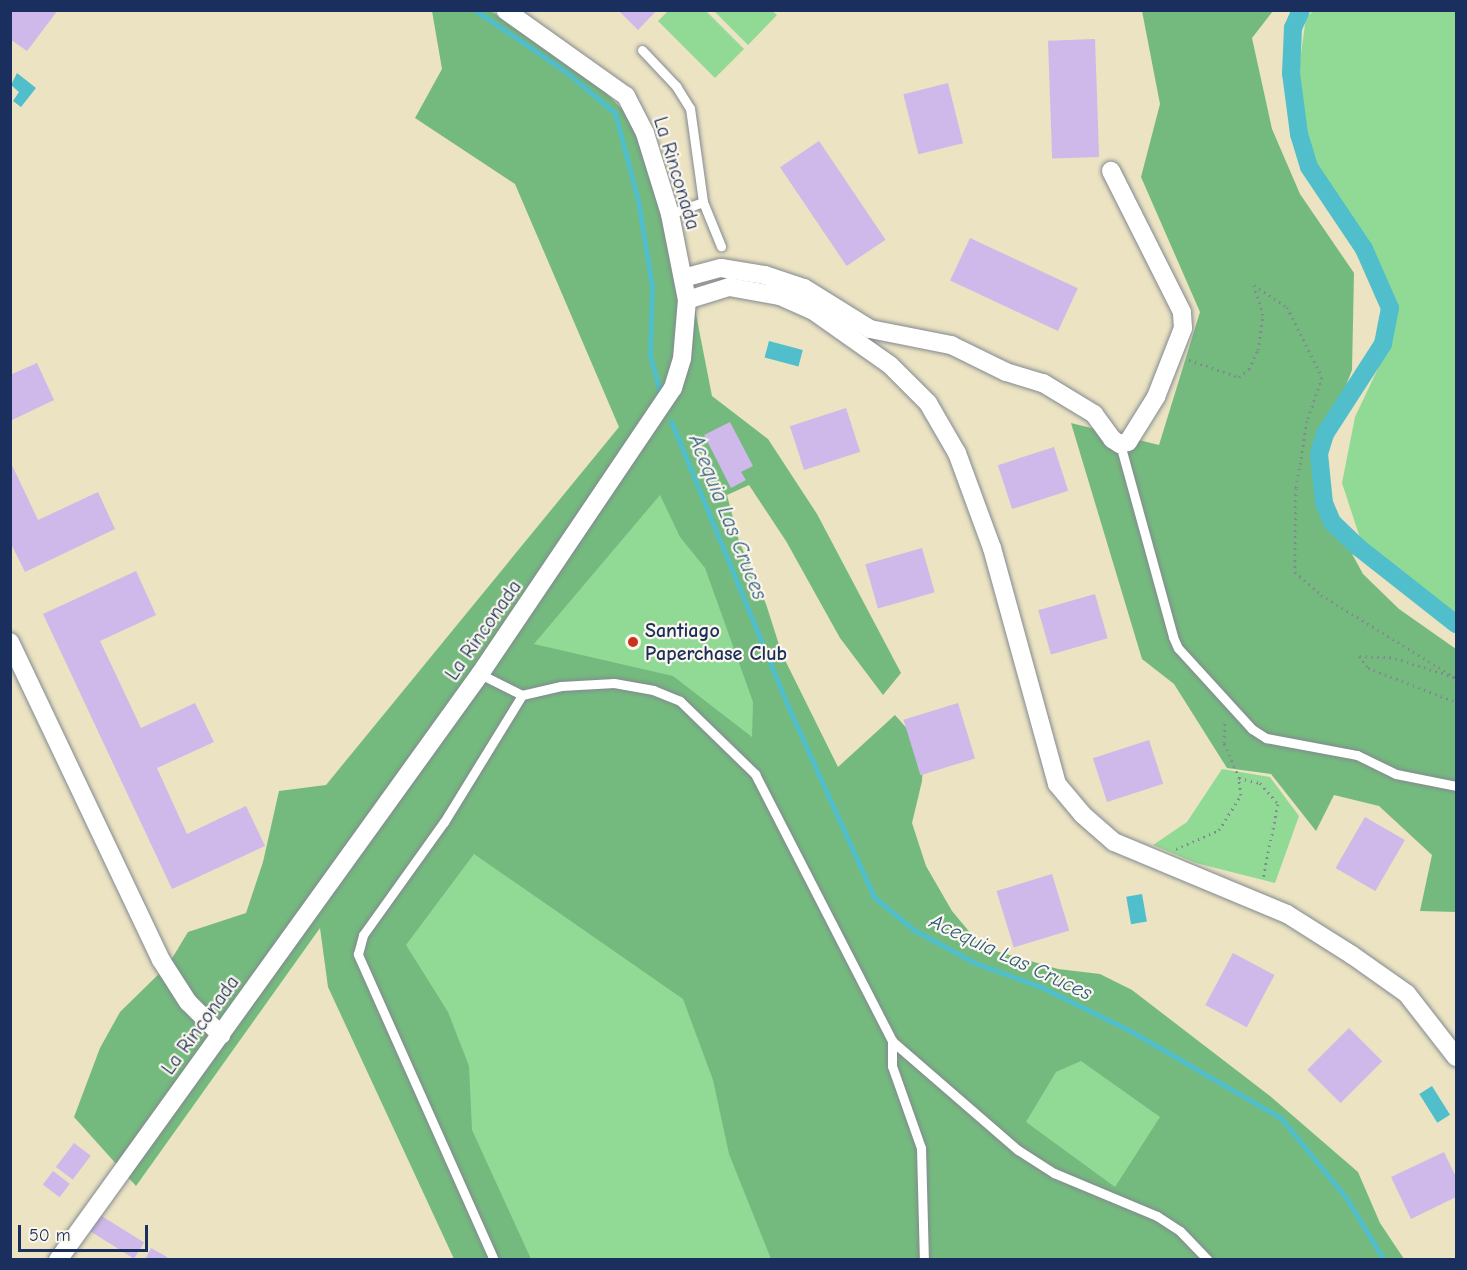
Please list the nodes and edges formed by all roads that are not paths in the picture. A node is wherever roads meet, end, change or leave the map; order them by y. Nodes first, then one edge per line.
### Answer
1 (505, 10) edge
2 (642, 50) dead end
3 (1111, 171) dead end
4 (703, 202) junction
5 (670, 214) junction
6 (720, 246) dead end
7 (683, 278) junction
8 (687, 300) junction
9 (1120, 444) junction
10 (10, 642) edge
11 (480, 675) junction
12 (522, 695) junction
13 (1456, 786) edge
14 (221, 1035) junction
15 (892, 1041) junction
16 (1456, 1057) edge
17 (58, 1260) edge
18 (494, 1260) edge
19 (924, 1260) edge
20 (1208, 1260) edge

1 - 5 street, La Rinconada
2 - 4 lane
3 - 9 street
4 - 5 lane
4 - 6 lane
5 - 7 street, La Rinconada
7 - 8 street, La Rinconada
7 - 9 street
8 - 11 street, La Rinconada
8 - 16 street
9 - 13 lane
10 - 14 street
11 - 12 lane
11 - 14 street, La Rinconada
12 - 15 lane
12 - 18 lane
14 - 17 street, La Rinconada
15 - 19 lane
15 - 20 lane

